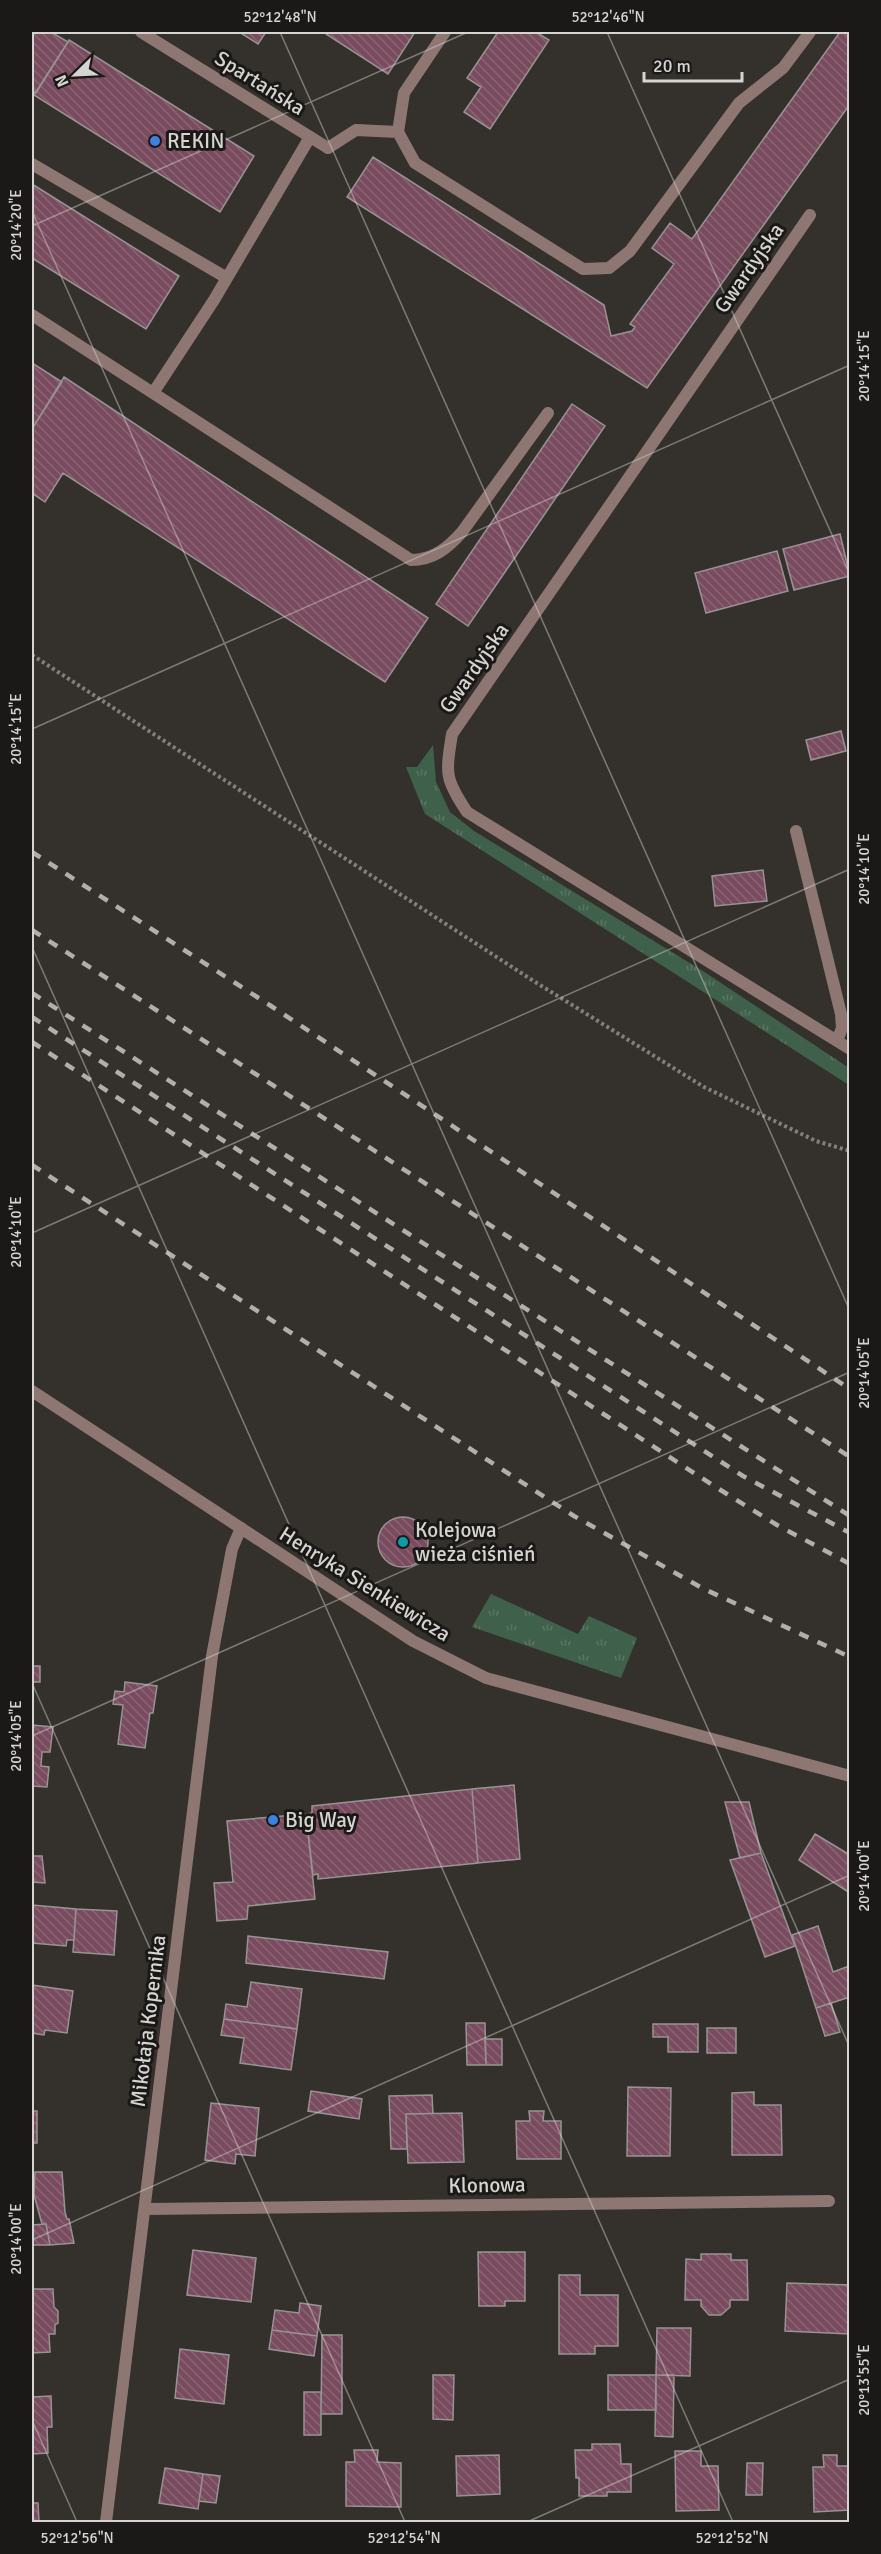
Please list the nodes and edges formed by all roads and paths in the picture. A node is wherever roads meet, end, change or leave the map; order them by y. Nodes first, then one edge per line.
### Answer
1 (141, 32) edge
2 (445, 32) edge
3 (810, 32) edge
4 (398, 132) junction
5 (310, 137) junction
6 (32, 164) edge
7 (810, 214) dead end
8 (227, 278) junction
9 (32, 315) edge
10 (153, 393) junction
11 (548, 413) dead end
12 (32, 655) edge
13 (796, 831) dead end
14 (837, 1041) junction
15 (849, 1049) edge
16 (849, 1151) edge
17 (32, 1391) edge
18 (241, 1528) junction
19 (849, 1776) edge
20 (829, 2201) dead end
21 (146, 2209) junction
22 (106, 2523) edge

1 - 5 street, Spartańska
2 - 4 street
3 - 4 street
4 - 5 street, Spartańska
5 - 8 street
6 - 8 street
7 - 14 street, Gwardyjska
8 - 10 street
9 - 10 street
10 - 11 street
12 - 16 path
13 - 14 street
14 - 15 street, Gwardyjska
17 - 18 street, Henryka Sienkiewicza
18 - 19 street, Henryka Sienkiewicza
18 - 21 street, Mikołaja Kopernika
20 - 21 street, Klonowa
21 - 22 street, Mikołaja Kopernika

